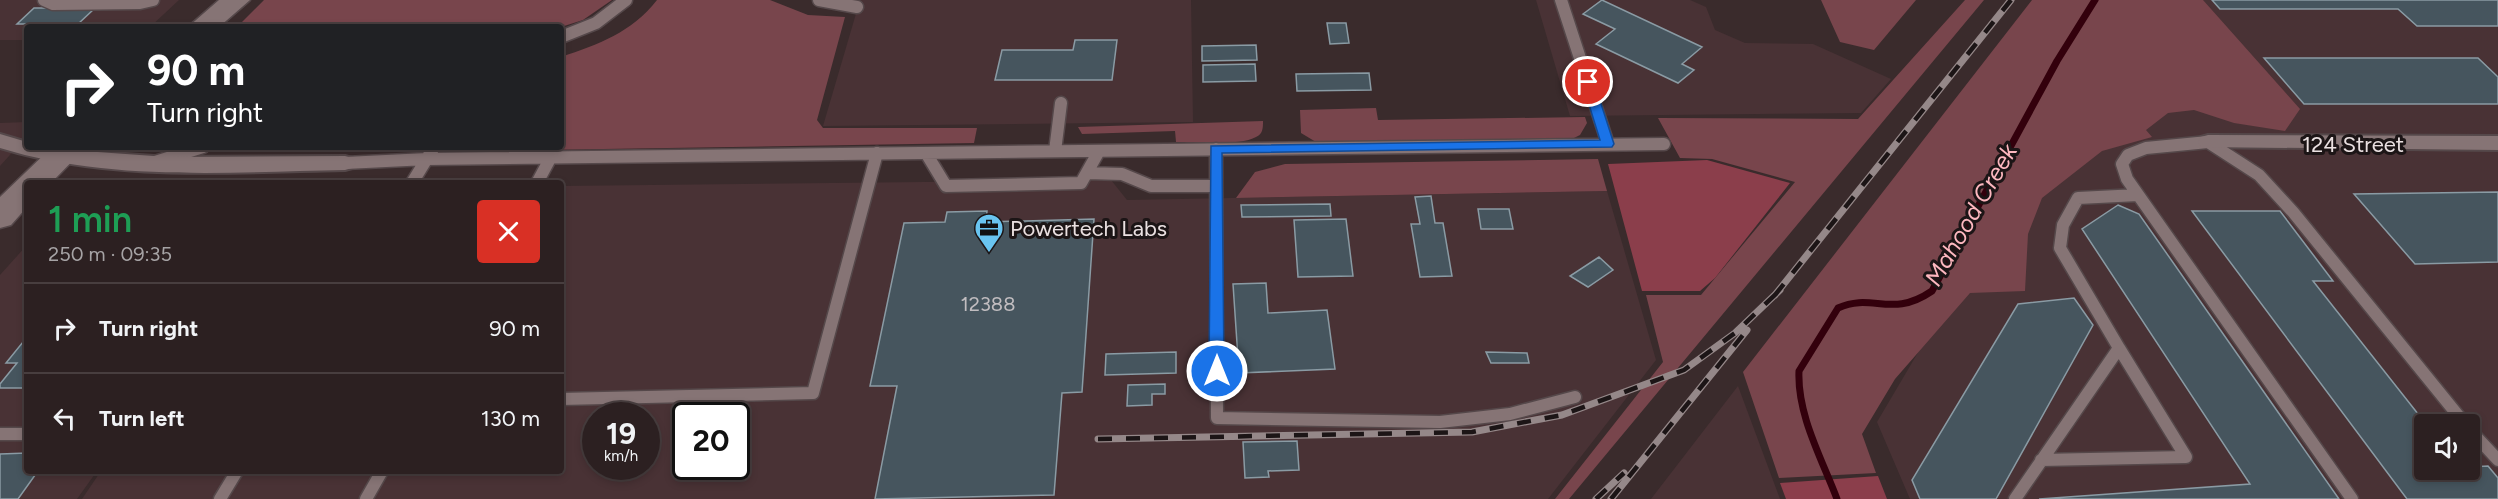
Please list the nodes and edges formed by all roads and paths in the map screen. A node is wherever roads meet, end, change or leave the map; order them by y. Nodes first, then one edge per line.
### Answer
1 (44, 0) edge
2 (153, 0) edge
3 (207, 0) edge
4 (236, 0) edge
5 (626, 0) edge
6 (819, 0) edge
7 (1562, 0) edge
8 (857, 7) dead end
9 (192, 24) edge
10 (206, 24) edge
11 (564, 36) edge
12 (1061, 103) dead end
13 (24, 132) edge
14 (0, 136) edge
15 (0, 141) edge
16 (2208, 142) junction
17 (2498, 143) edge
18 (1608, 144) junction
19 (1664, 144) dead end
20 (24, 145) edge
21 (1216, 149) junction
22 (193, 150) edge
23 (432, 150) edge
24 (1055, 151) junction
25 (1099, 151) junction
26 (66, 152) edge
27 (877, 153) junction
28 (926, 153) junction
29 (551, 157) junction
30 (427, 159) junction
31 (155, 162) junction
32 (345, 163) joint
33 (1087, 172) junction
34 (35, 180) edge
35 (414, 180) edge
36 (539, 180) edge
37 (1216, 186) junction
38 (24, 190) edge
39 (2138, 195) junction
40 (0, 217) edge
41 (2119, 348) junction
42 (1575, 397) dead end
43 (564, 399) edge
44 (2457, 414) edge
45 (0, 434) edge
46 (24, 434) edge
47 (2480, 441) edge
48 (2041, 460) junction
49 (2498, 460) edge
50 (235, 474) edge
51 (380, 474) edge
52 (220, 499) edge
53 (366, 499) edge
54 (2014, 499) edge
55 (2352, 499) edge

1 - 2 lane
3 - 9 main road
4 - 10 main road
5 - 11 lane
6 - 8 lane
7 - 18 lane
12 - 24 lane
13 - 14 street
15 - 20 street
16 - 17 street, 124 Street
16 - 39 lane
16 - 44 lane
18 - 19 lane
18 - 21 lane
21 - 25 lane
21 - 37 lane
22 - 31 lane
23 - 30 lane
24 - 25 lane
24 - 28 lane
25 - 33 lane
26 - 31 street
26 - 34 main road
27 - 28 lane
27 - 29 lane
27 - 43 lane
28 - 33 lane
29 - 30 lane
29 - 36 lane
30 - 32 lane
30 - 35 lane
31 - 32 street
33 - 37 lane
37 - 42 lane
38 - 40 main road
39 - 41 lane
39 - 55 lane
41 - 48 lane
41 - 48 lane
45 - 46 lane
47 - 49 lane
48 - 54 lane
50 - 52 lane
51 - 53 lane

